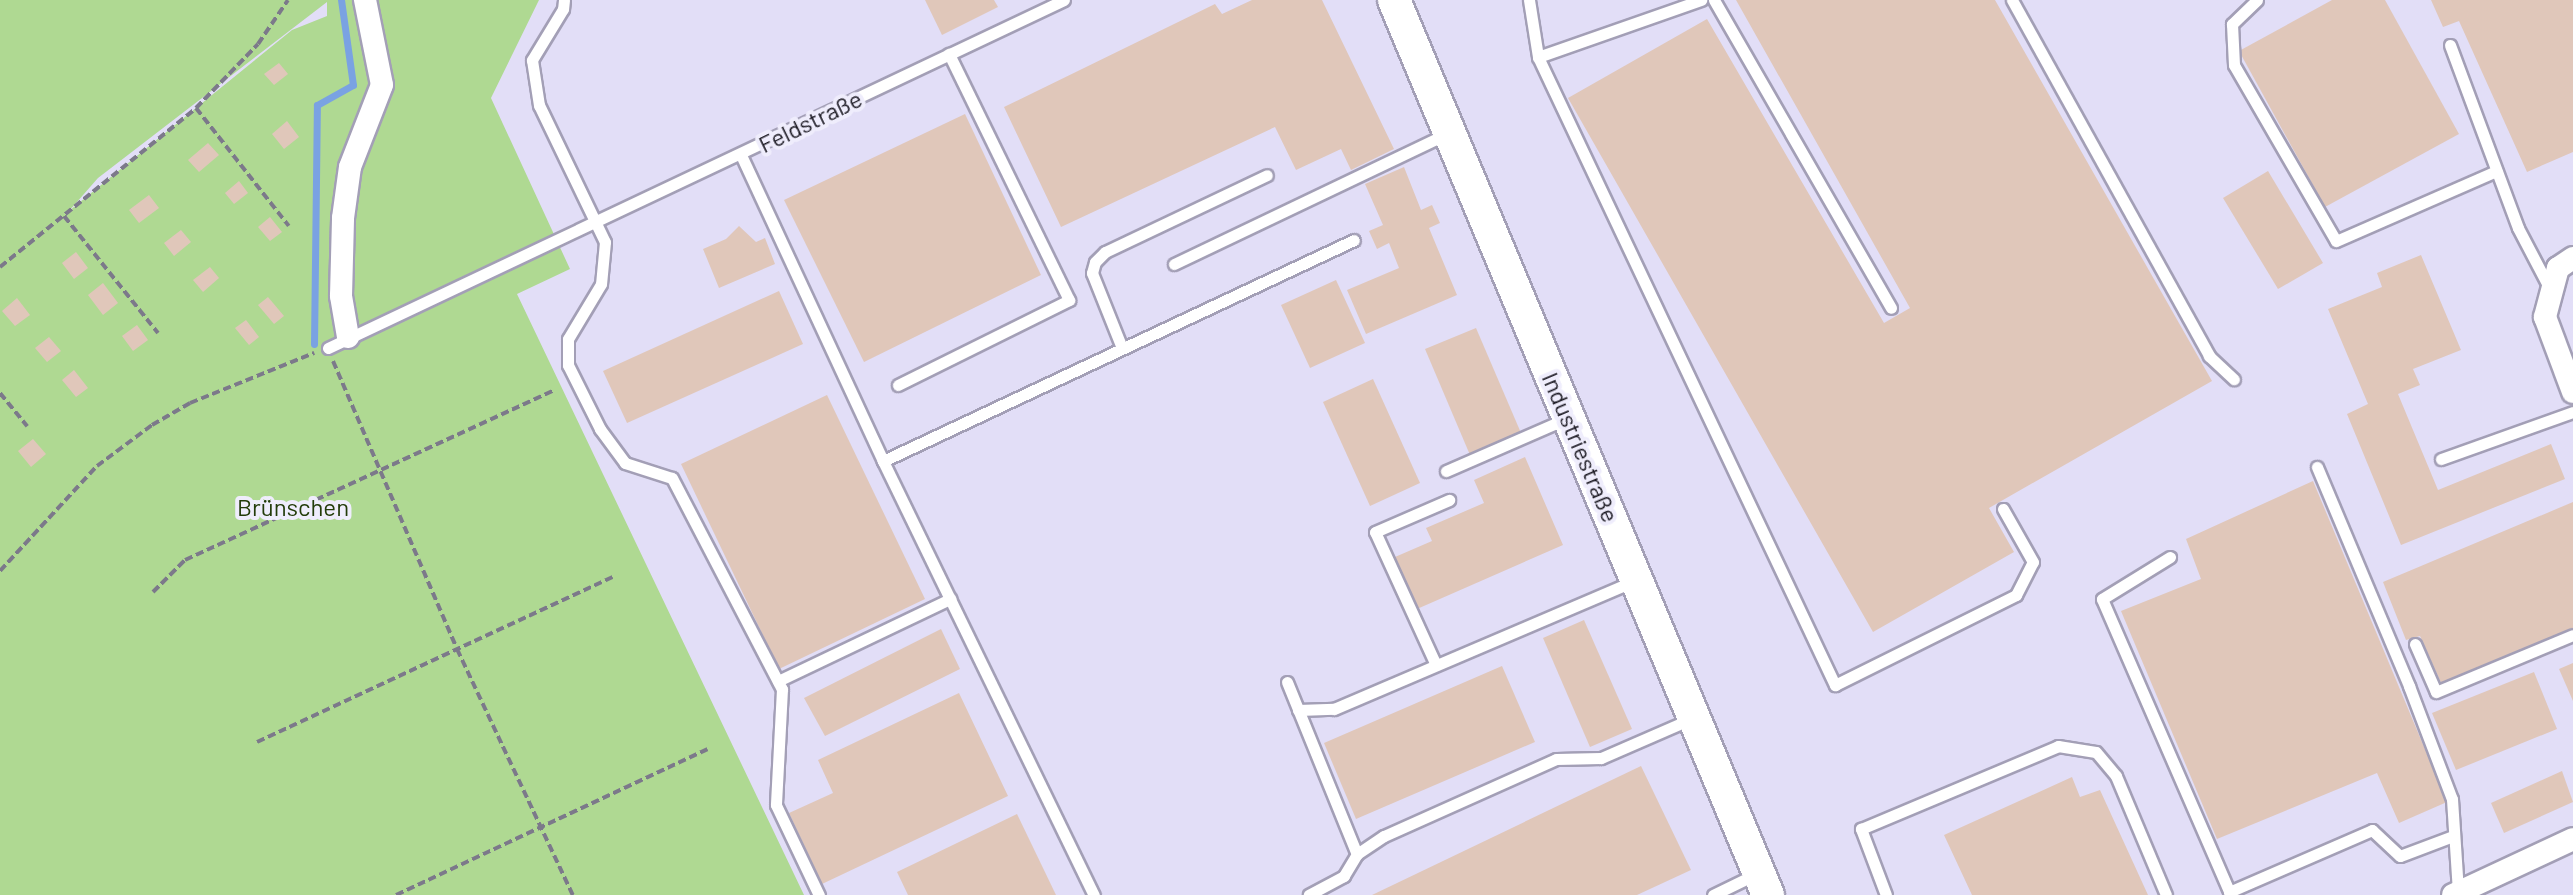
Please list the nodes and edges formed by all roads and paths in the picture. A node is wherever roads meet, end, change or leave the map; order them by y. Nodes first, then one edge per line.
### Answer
1 (288, 0) edge
2 (365, 0) edge
3 (564, 0) edge
4 (1064, 0) edge
5 (1394, 0) edge
6 (1529, 0) edge
7 (1701, 0) edge
8 (1714, 0) edge
9 (2012, 0) edge
10 (2257, 0) edge
11 (1038, 5) edge
12 (2450, 45) dead end
13 (949, 54) junction
14 (1538, 57) junction
15 (196, 108) junction
16 (1449, 133) junction
17 (741, 155) junction
18 (2496, 171) junction
19 (1267, 175) dead end
20 (64, 216) junction
21 (597, 222) junction
22 (289, 226) dead end
23 (1354, 240) dead end
24 (2573, 258) edge
25 (1174, 264) dead end
26 (0, 267) edge
27 (2552, 293) junction
28 (1891, 308) dead end
29 (158, 333) dead end
30 (348, 337) junction
31 (328, 348) junction
32 (1122, 348) junction
33 (2234, 379) dead end
34 (898, 385) dead end
35 (553, 391) dead end
36 (2573, 392) edge
37 (0, 393) edge
38 (2573, 412) edge
39 (1569, 418) junction
40 (27, 426) dead end
41 (2441, 459) dead end
42 (883, 461) junction
43 (2317, 467) dead end
44 (379, 471) junction
45 (1446, 471) dead end
46 (1449, 500) dead end
47 (2003, 509) dead end
48 (2170, 557) dead end
49 (0, 571) edge
50 (613, 577) dead end
51 (1636, 579) junction
52 (153, 592) dead end
53 (950, 599) junction
54 (2573, 635) edge
55 (2415, 644) dead end
56 (457, 649) junction
57 (1436, 665) junction
58 (778, 681) junction
59 (1287, 682) dead end
60 (1298, 710) junction
61 (1694, 718) junction
62 (257, 742) dead end
63 (707, 749) dead end
64 (541, 827) junction
65 (2453, 836) junction
66 (2573, 839) edge
67 (1357, 854) junction
68 (1763, 884) edge
69 (2230, 893) edge
70 (2455, 894) edge
71 (396, 895) edge
72 (573, 895) edge
73 (819, 895) edge
74 (1094, 895) edge
75 (1309, 895) edge
76 (1713, 895) edge
77 (1886, 895) edge
78 (2166, 895) edge

1 - 15 path
2 - 30 street
3 - 21 lane
4 - 11 lane, Feldstraße
5 - 16 street, Industriestraße
6 - 14 lane
7 - 14 lane
8 - 28 lane
9 - 33 lane
10 - 18 lane
11 - 13 lane, Feldstraße
12 - 18 lane
13 - 17 lane, Feldstraße
13 - 34 lane
14 - 47 lane
15 - 20 path
15 - 22 path
16 - 25 lane
16 - 39 street, Industriestraße
17 - 21 lane, Feldstraße
17 - 42 lane
18 - 27 lane
19 - 32 lane
20 - 26 path
20 - 29 path
21 - 30 lane, Feldstraße
21 - 58 lane
23 - 32 lane
24 - 27 street
27 - 36 street
30 - 31 lane, Feldstraße
31 - 44 path
31 - 49 path
32 - 42 lane
35 - 44 path
37 - 40 path
38 - 41 lane
39 - 45 lane
39 - 51 street, Industriestraße
42 - 53 lane
43 - 65 lane
44 - 52 path
44 - 56 path
46 - 57 lane
48 - 69 lane
50 - 56 path
51 - 57 lane
51 - 61 street, Industriestraße
53 - 58 lane
53 - 74 lane
54 - 55 lane
56 - 62 path
56 - 64 path
57 - 60 lane
58 - 73 lane
59 - 60 lane
60 - 67 lane
61 - 67 lane
61 - 68 street, Industriestraße
63 - 64 path
64 - 71 path
64 - 72 path
65 - 69 lane
65 - 70 lane
66 - 70 street
67 - 75 lane
68 - 76 lane
77 - 78 lane

